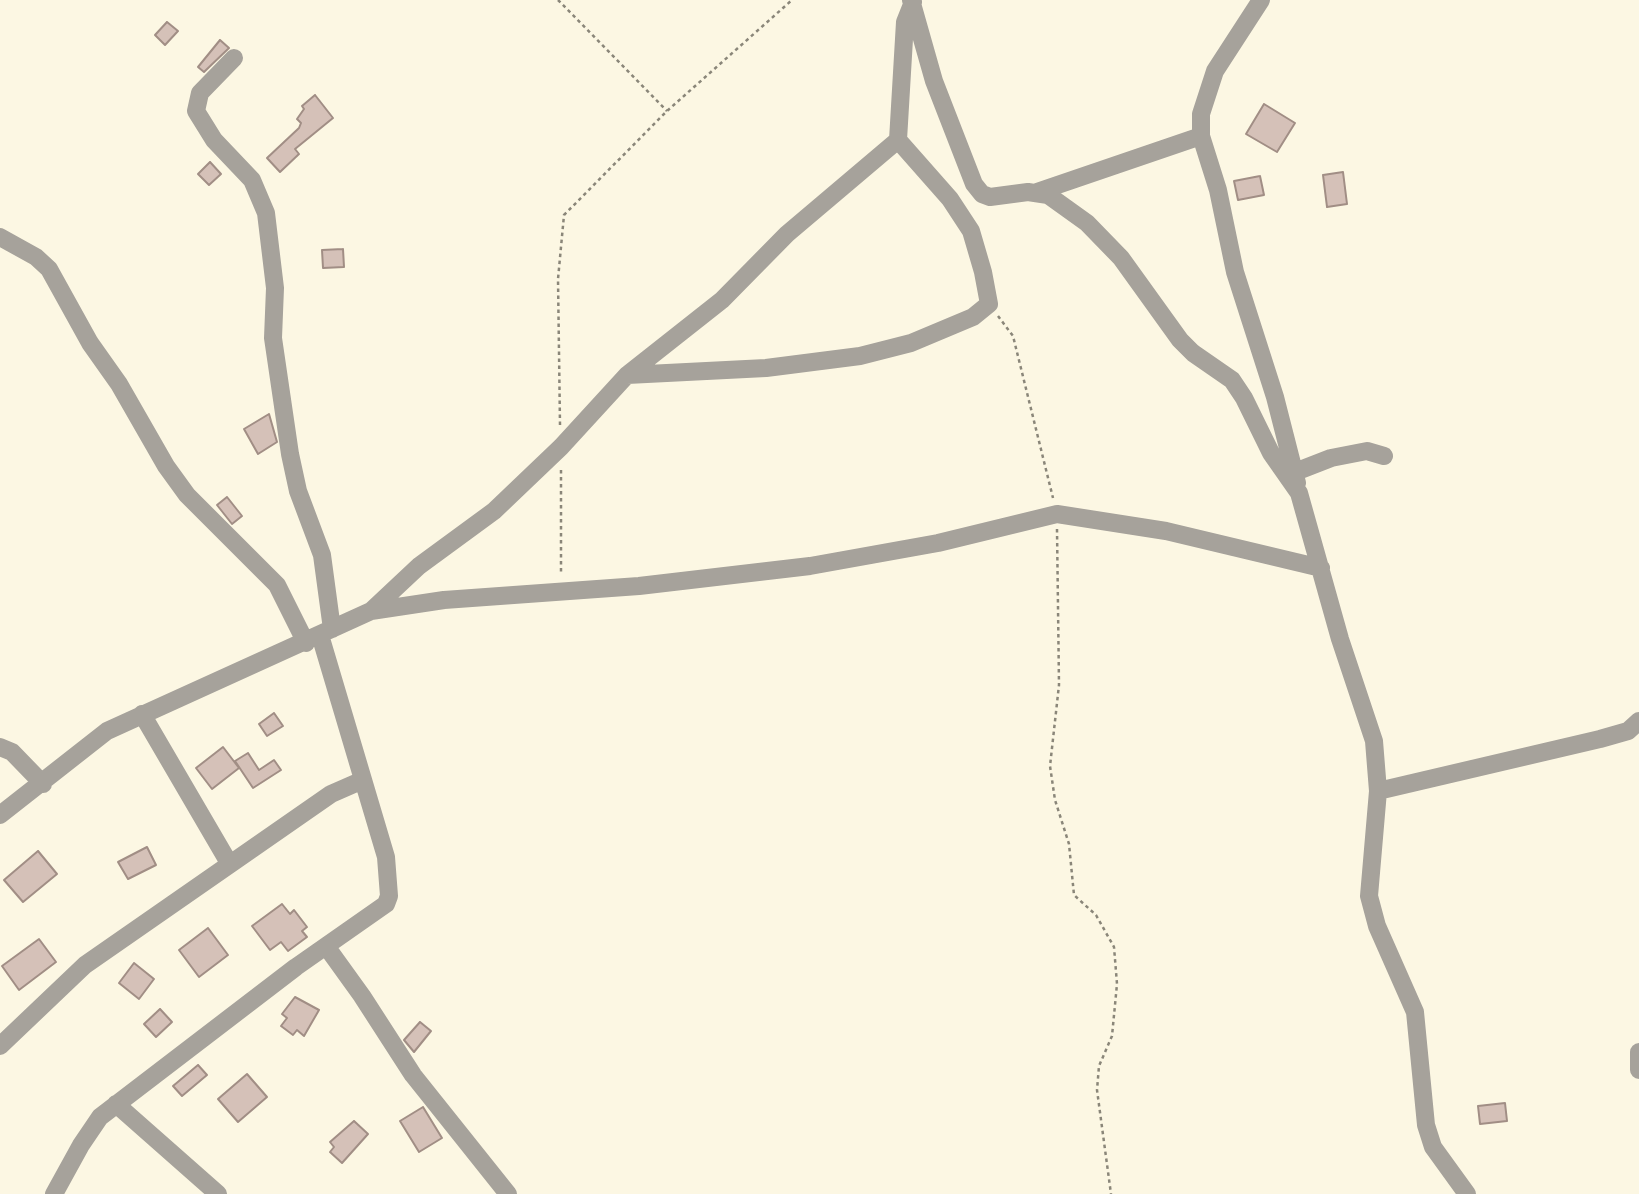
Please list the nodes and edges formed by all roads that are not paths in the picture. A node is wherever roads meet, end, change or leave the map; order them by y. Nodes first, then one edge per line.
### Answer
1 (1261, 0) edge
2 (912, 3) edge
3 (234, 58) dead end
4 (1201, 136) junction
5 (898, 140) junction
6 (1037, 192) junction
7 (0, 237) edge
8 (627, 375) junction
9 (1384, 456) dead end
10 (1295, 472) junction
11 (1299, 493) junction
12 (1321, 568) junction
13 (371, 611) junction
14 (319, 636) junction
15 (142, 714) junction
16 (1639, 722) edge
17 (0, 747) edge
18 (363, 780) junction
19 (43, 784) junction
20 (1378, 791) junction
21 (0, 815) edge
22 (229, 863) junction
23 (326, 946) junction
24 (0, 1046) edge
25 (1639, 1052) edge
26 (1639, 1070) edge
27 (116, 1104) junction
28 (54, 1194) edge
29 (218, 1194) edge
30 (508, 1194) edge
31 (1467, 1194) edge

1 - 4 street
2 - 5 street
2 - 6 street
3 - 14 street
4 - 6 street
4 - 10 street
5 - 8 street
5 - 8 street
6 - 11 street
7 - 14 street
8 - 13 street
9 - 10 street
10 - 11 street
11 - 12 street
12 - 13 street
12 - 20 street
13 - 14 street
14 - 15 street
14 - 18 street
15 - 19 street
15 - 22 street
16 - 20 street
17 - 19 street
18 - 22 street
18 - 23 street
19 - 21 street
20 - 31 street
22 - 24 street
23 - 27 street
23 - 30 street
25 - 26 street
27 - 28 street
27 - 29 street

